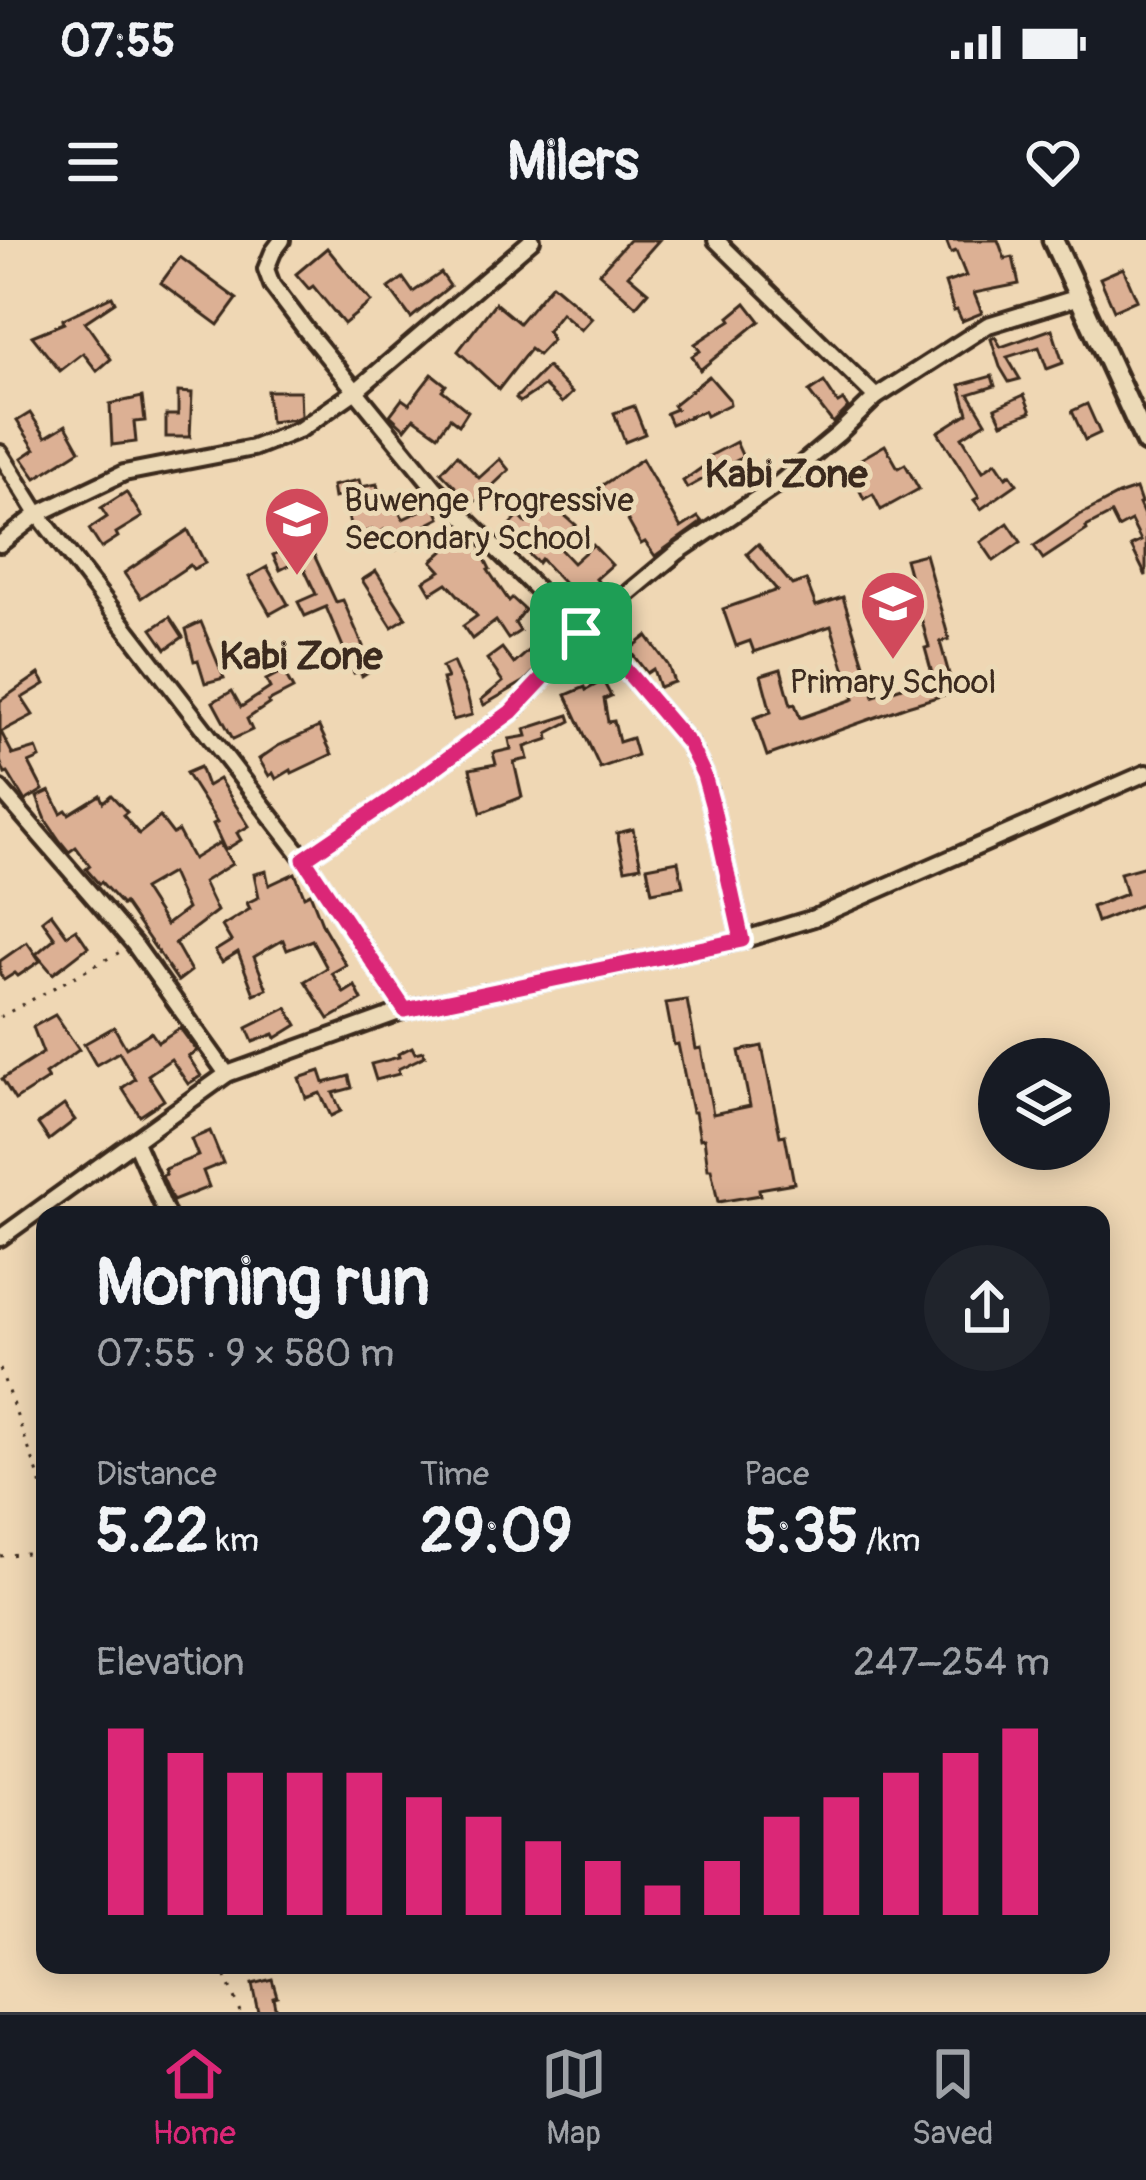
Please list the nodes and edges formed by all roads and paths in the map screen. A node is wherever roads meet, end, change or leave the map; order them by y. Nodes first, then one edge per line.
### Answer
1 (282, 240) edge
2 (532, 240) edge
3 (716, 240) edge
4 (1053, 240) edge
5 (1079, 297) junction
6 (356, 390) junction
7 (875, 398) junction
8 (1146, 442) edge
9 (0, 453) edge
10 (38, 514) junction
11 (0, 544) edge
12 (581, 633) junction
13 (1146, 773) edge
14 (0, 789) edge
15 (304, 859) junction
16 (742, 940) junction
17 (134, 944) junction
18 (405, 1010) junction
19 (0, 1017) edge
20 (227, 1074) junction
21 (135, 1142) junction
22 (45, 1206) edge
23 (163, 1206) edge
24 (36, 1212) edge
25 (0, 1238) edge
26 (0, 1369) edge
27 (36, 1469) edge
28 (36, 1552) edge
29 (0, 1556) edge
30 (224, 1974) edge
31 (241, 2012) edge

1 - 6 street
2 - 6 street
3 - 7 street
4 - 5 main road
5 - 7 street
5 - 8 main road
6 - 10 street
6 - 12 street
7 - 12 street
9 - 10 street
10 - 11 street
10 - 15 street
12 - 15 street
12 - 16 street
13 - 16 street
14 - 17 street
15 - 18 street
16 - 18 street
17 - 19 path
17 - 20 street
18 - 20 street
20 - 21 street
21 - 22 street
21 - 23 street
24 - 25 street
26 - 27 path
28 - 29 path
30 - 31 path

